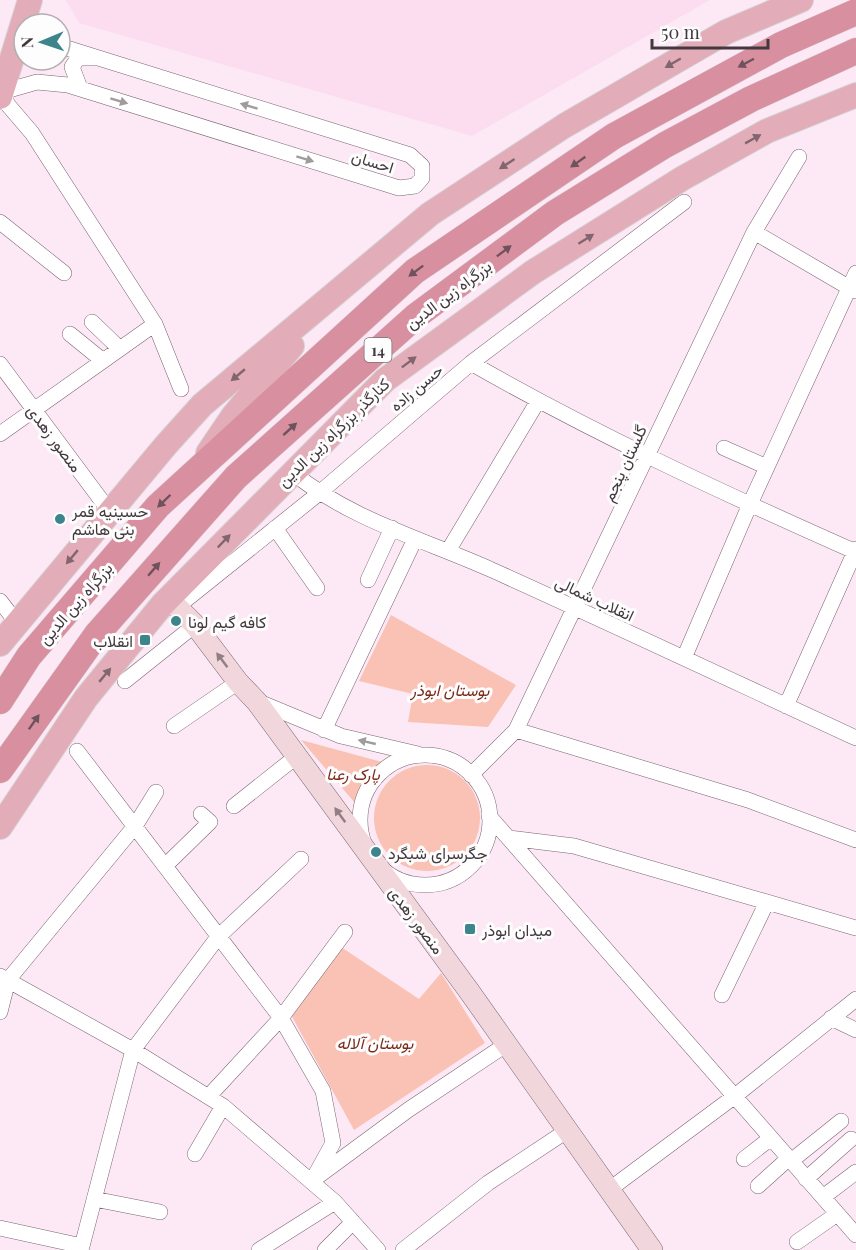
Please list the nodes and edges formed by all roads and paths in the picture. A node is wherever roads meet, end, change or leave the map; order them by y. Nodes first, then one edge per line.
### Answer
1 (30, 0) edge
2 (774, 0) edge
3 (801, 0) edge
4 (856, 12) edge
5 (726, 32) junction
6 (72, 50) edge
7 (856, 51) edge
8 (93, 58) junction
9 (80, 88) junction
10 (1, 95) edge
11 (856, 95) edge
12 (799, 157) dead end
13 (684, 202) dead end
14 (0, 222) edge
15 (754, 232) junction
16 (375, 260) junction
17 (64, 273) dead end
18 (856, 273) edge
19 (852, 289) edge
20 (92, 322) dead end
21 (155, 324) junction
22 (70, 334) dead end
23 (119, 348) junction
24 (102, 360) junction
25 (471, 363) junction
26 (0, 364) edge
27 (181, 389) dead end
28 (538, 401) junction
29 (33, 408) junction
30 (0, 434) edge
31 (724, 448) dead end
32 (647, 455) junction
33 (767, 467) junction
34 (196, 470) junction
35 (292, 472) junction
36 (318, 494) junction
37 (750, 504) junction
38 (110, 512) junction
39 (275, 528) junction
40 (392, 528) junction
41 (415, 539) junction
42 (448, 551) junction
43 (856, 551) edge
44 (368, 580) dead end
45 (317, 588) dead end
46 (0, 601) edge
47 (173, 603) junction
48 (576, 608) junction
49 (17, 623) junction
50 (195, 625) junction
51 (0, 644) edge
52 (684, 658) junction
53 (125, 681) dead end
54 (238, 682) junction
55 (0, 701) edge
56 (257, 702) junction
57 (786, 706) junction
58 (174, 726) dead end
59 (324, 730) junction
60 (516, 730) junction
61 (856, 738) edge
62 (77, 751) dead end
63 (424, 755) junction
64 (297, 756) junction
65 (0, 770) edge
66 (471, 775) junction
67 (156, 792) dead end
68 (234, 806) dead end
69 (201, 814) dead end
70 (489, 816) junction
71 (135, 826) junction
72 (0, 827) edge
73 (509, 838) junction
74 (856, 840) edge
75 (301, 859) dead end
76 (374, 862) junction
77 (165, 866) junction
78 (767, 902) junction
79 (856, 928) edge
80 (345, 933) dead end
81 (218, 937) junction
82 (4, 978) edge
83 (722, 995) dead end
84 (856, 999) edge
85 (0, 1012) edge
86 (280, 1018) junction
87 (831, 1018) junction
88 (856, 1030) edge
89 (507, 1044) junction
90 (133, 1050) junction
91 (209, 1096) junction
92 (735, 1096) junction
93 (223, 1106) junction
94 (841, 1121) dead end
95 (568, 1130) junction
96 (771, 1138) junction
97 (851, 1139) dead end
98 (195, 1154) dead end
99 (744, 1159) dead end
100 (790, 1159) junction
101 (856, 1172) edge
102 (806, 1179) junction
103 (312, 1181) junction
104 (758, 1186) dead end
105 (610, 1189) junction
106 (822, 1197) junction
107 (94, 1199) junction
108 (335, 1202) junction
109 (160, 1212) dead end
110 (837, 1214) junction
111 (353, 1222) junction
112 (0, 1228) edge
113 (856, 1235) edge
114 (797, 1242) dead end
115 (81, 1248) edge
116 (259, 1250) edge
117 (325, 1250) edge
118 (378, 1250) edge
119 (403, 1250) edge
120 (652, 1250) edge

1 - 10 main road
2 - 5 main road
3 - 5 main road
4 -> 34 highway, بزرگراه زین الدین / 14
5 -> 16 main road
6 - 8 street, احسان
65 -> 7 highway, بزرگراه زین الدین / 14
8 - 9 street
9 -> 8 street, احسان
9 - 10 street, احسان
10 - 21 street
35 -> 11 main road, کنارگذر بزرگراه زین الدین
12 - 15 street, گلستان پنجم
13 - 25 street, حسن زاده
14 - 17 street
15 - 19 street
15 - 32 street, گلستان پنجم
16 - 34 main road
16 -> 38 main road
18 - 19 street
19 - 33 street
20 - 23 street
21 - 23 street
21 - 27 street
22 - 24 street
23 - 24 street
24 - 29 street
25 - 28 street
25 - 36 street, حسن زاده
26 - 29 street, منصور زهدی
28 - 32 street
28 - 42 street
29 - 30 street
29 - 38 street, منصور زهدی
31 - 33 street
32 - 37 street
32 - 48 street, گلستان پنجم
33 - 37 street
34 -> 55 highway, بزرگراه زین الدین / 14
35 - 36 street, انقلاب شمالی
47 -> 35 main road, کنارگذر بزرگراه زین الدین
36 - 39 street, حسن زاده
36 - 40 street, انقلاب شمالی
37 - 43 street
37 - 52 street
38 -> 49 main road
39 - 45 street
39 - 47 street, حسن زاده
40 - 41 street, انقلاب شمالی
40 - 44 street
41 - 42 street, انقلاب شمالی
41 - 59 street
42 - 48 street, انقلاب شمالی
43 - 57 street
46 - 49 street
47 - 50 main road, منصور زهدی
72 -> 47 main road, کنارگذر بزرگراه زین الدین
48 - 52 street, انقلاب شمالی
48 - 60 street, گلستان پنجم
49 - 51 main road
50 - 53 street
54 -> 50 main road, منصور زهدی
52 - 57 street, انقلاب شمالی
54 - 56 main road, منصور زهدی
54 - 58 street
56 - 59 street
56 - 64 main road, منصور زهدی
57 - 61 street, انقلاب شمالی
63 -> 59 street
60 - 66 street, گلستان پنجم
60 - 74 street
62 - 71 street
63 - 66 street
63 - 76 street
64 - 68 street
76 -> 64 main road, منصور زهدی
66 - 70 street
67 - 71 street
69 - 77 street
70 - 73 street
70 - 76 street
71 - 77 street
71 - 82 street
73 - 78 street
73 - 92 street
75 - 81 street
76 - 89 main road, منصور زهدی
77 - 81 street
78 - 79 street
78 - 83 street
80 - 86 street
81 - 86 street
81 - 90 street
82 - 85 street
82 - 90 street
84 - 87 street
86 - 91 street
86 - 103 street
87 - 88 street
87 - 92 street
89 - 95 main road, منصور زهدی
89 - 103 street
90 - 91 street
90 - 107 street
91 - 93 street
92 - 96 street
92 - 105 street
93 - 98 street
93 - 103 street
94 - 100 street
95 - 105 main road, منصور زهدی
95 - 119 street
96 - 99 street
96 - 100 street
97 - 102 street
100 - 102 street
100 - 104 street
101 - 106 street
102 - 106 street
103 - 108 street
105 - 120 main road, منصور زهدی
106 - 110 street
107 - 109 street
107 - 115 street
108 - 111 street
108 - 116 street
110 - 113 street
110 - 114 street
111 - 117 street
111 - 118 street
112 - 115 street

